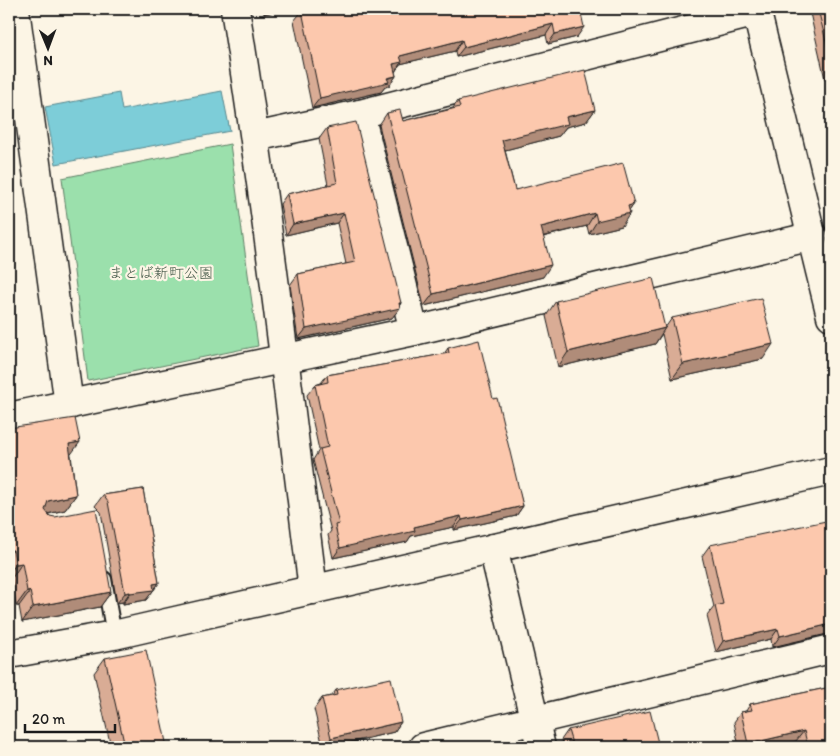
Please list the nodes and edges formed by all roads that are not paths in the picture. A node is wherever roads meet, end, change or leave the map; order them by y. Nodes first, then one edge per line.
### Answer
1 (15, 9) edge
2 (235, 9) edge
3 (756, 11) edge
4 (360, 114) junction
5 (255, 137) junction
6 (813, 236) junction
7 (831, 316) edge
8 (414, 331) junction
9 (285, 360) junction
10 (69, 405) junction
11 (9, 417) edge
12 (831, 471) edge
13 (493, 548) junction
14 (100, 561) edge
15 (312, 590) junction
16 (114, 635) junction
17 (831, 650) edge
18 (9, 654) edge
19 (534, 721) junction
20 (423, 747) edge
21 (540, 747) edge

1 - 10 street
2 - 5 street
3 - 4 street
3 - 6 street
4 - 5 street
4 - 8 street
5 - 9 street
6 - 7 street
6 - 8 street
8 - 9 street
9 - 10 street
9 - 15 street
10 - 11 street
12 - 13 street
13 - 15 street
13 - 19 street
14 - 16 lane
15 - 16 street
16 - 18 street
17 - 19 street
19 - 20 street
19 - 21 street

